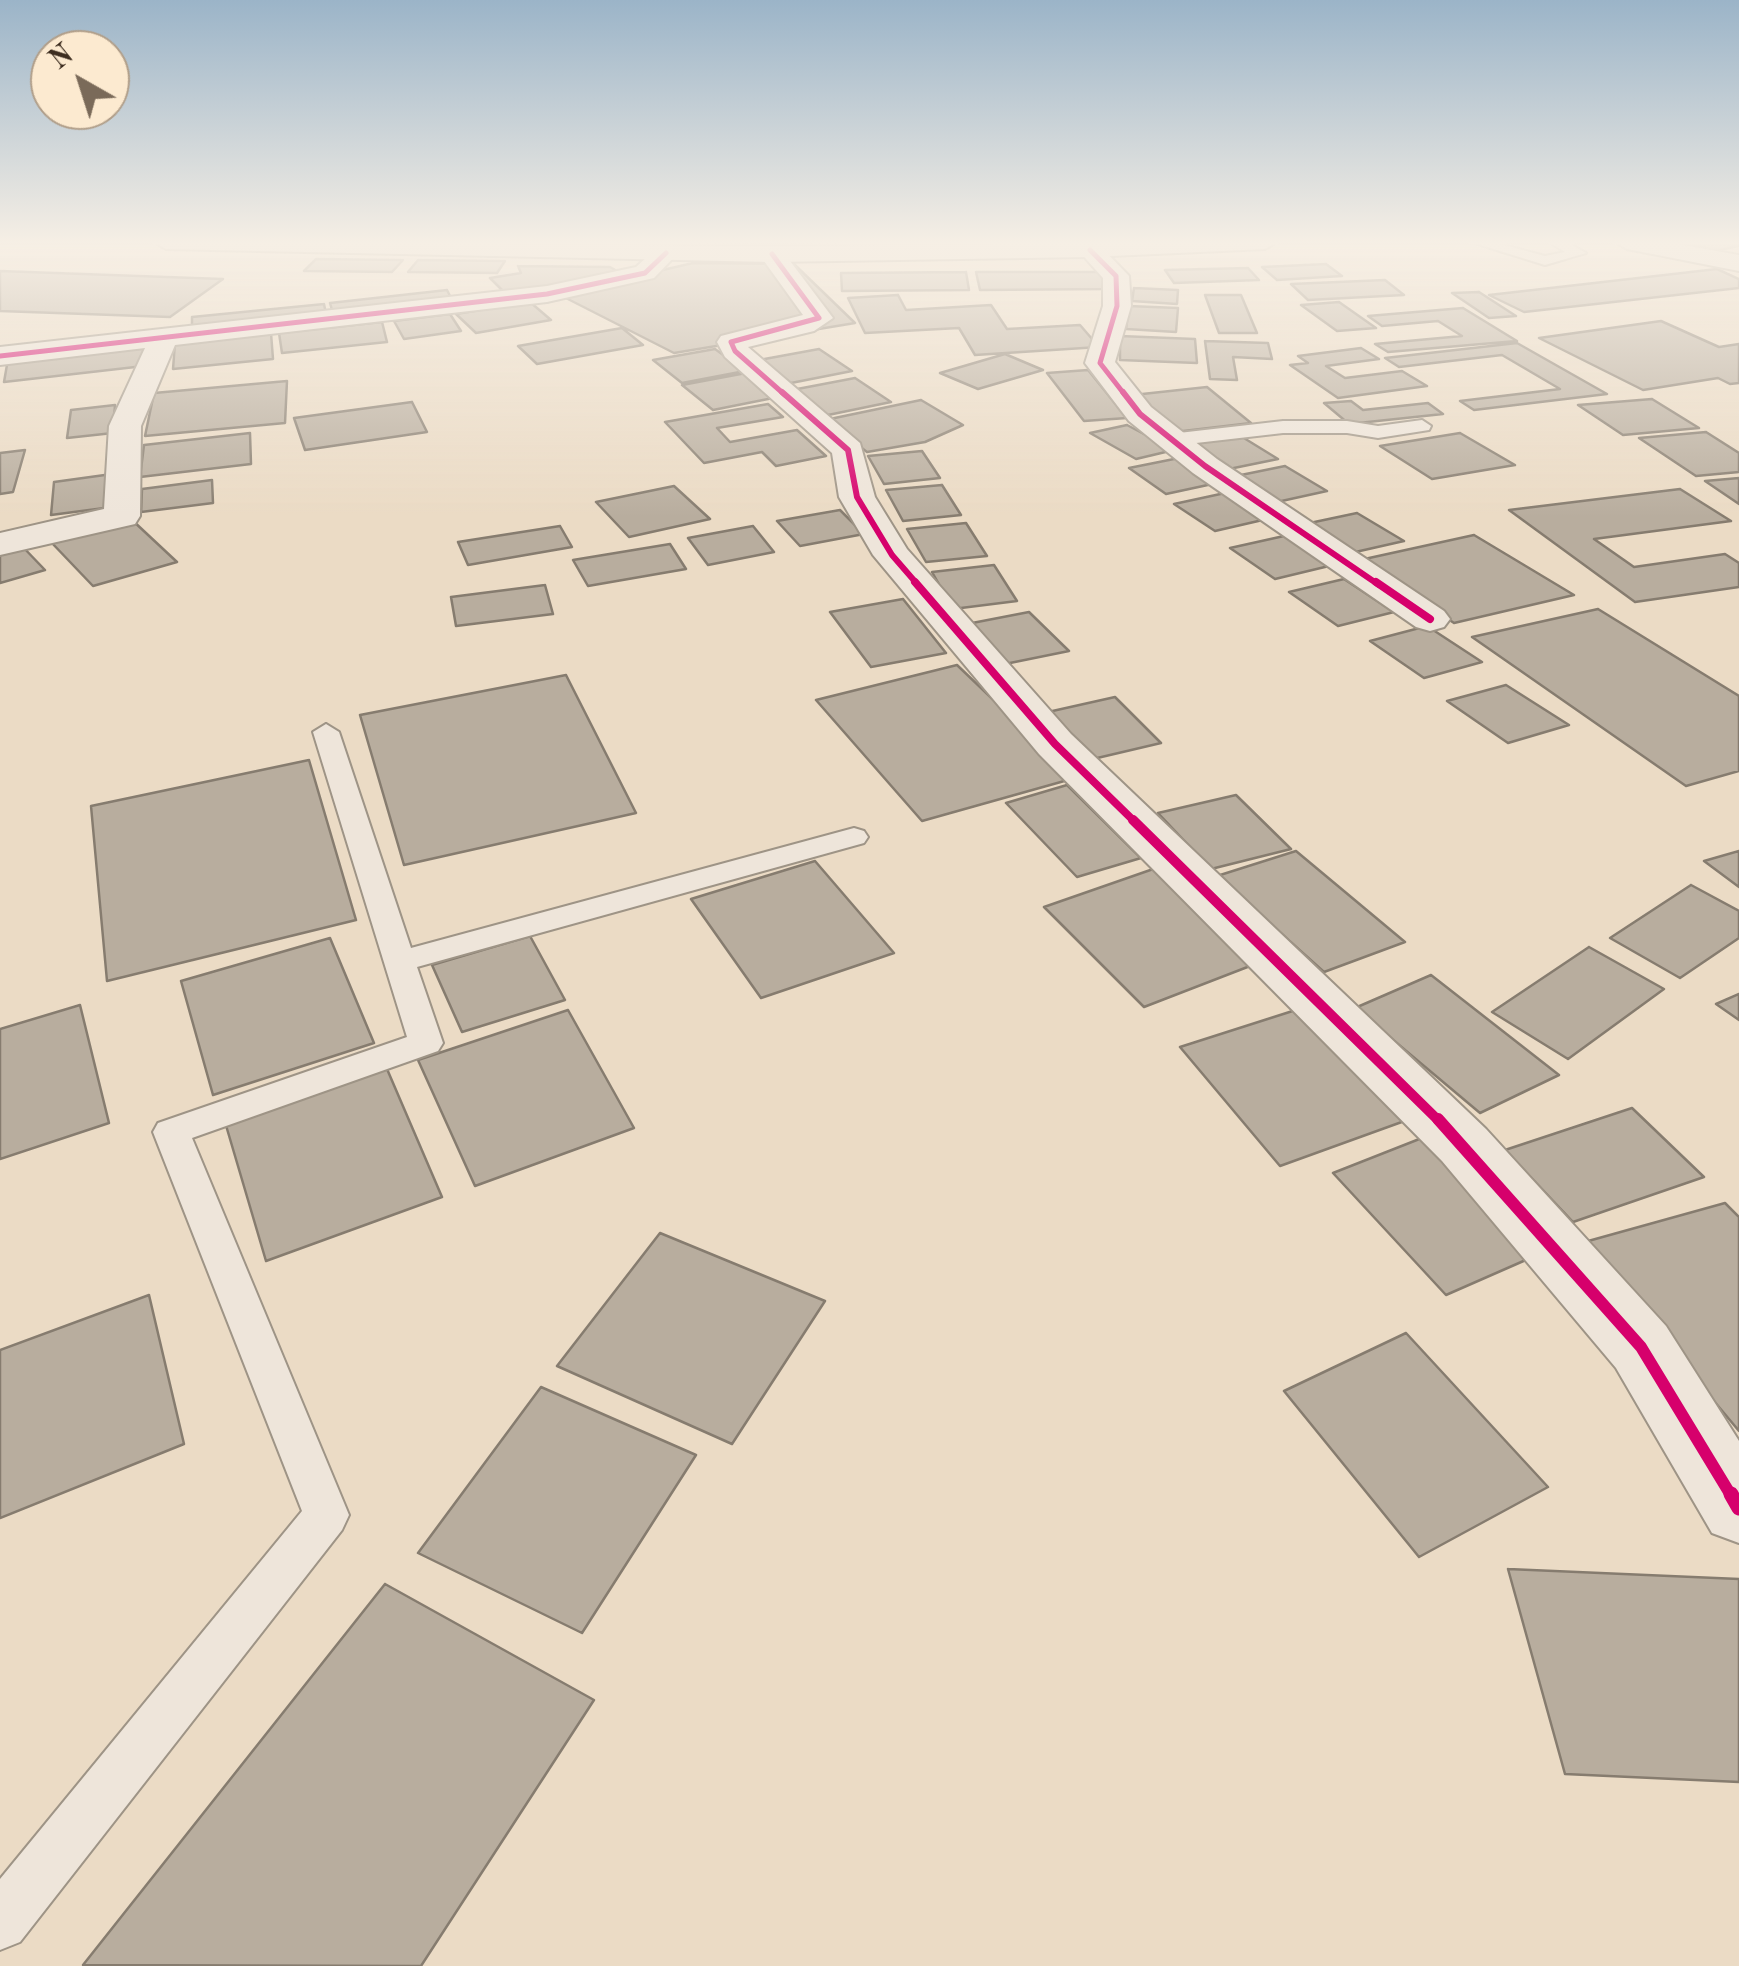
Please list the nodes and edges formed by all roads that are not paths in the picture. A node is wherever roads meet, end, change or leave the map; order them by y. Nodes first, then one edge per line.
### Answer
1 (201, 334) edge
2 (761, 334) edge
3 (1109, 334) edge
4 (164, 338) junction
5 (0, 356) edge
6 (1422, 426) dead end
7 (1170, 440) junction
8 (0, 544) edge
9 (1430, 618) dead end
10 (326, 732) dead end
11 (854, 837) dead end
12 (400, 962) junction
13 (1739, 1508) edge
14 (0, 1922) edge

1 - 4 street
2 - 13 street
3 - 7 street
4 - 5 street
4 - 8 street
6 - 7 lane
7 - 9 street
10 - 12 lane
11 - 12 lane
12 - 14 lane

